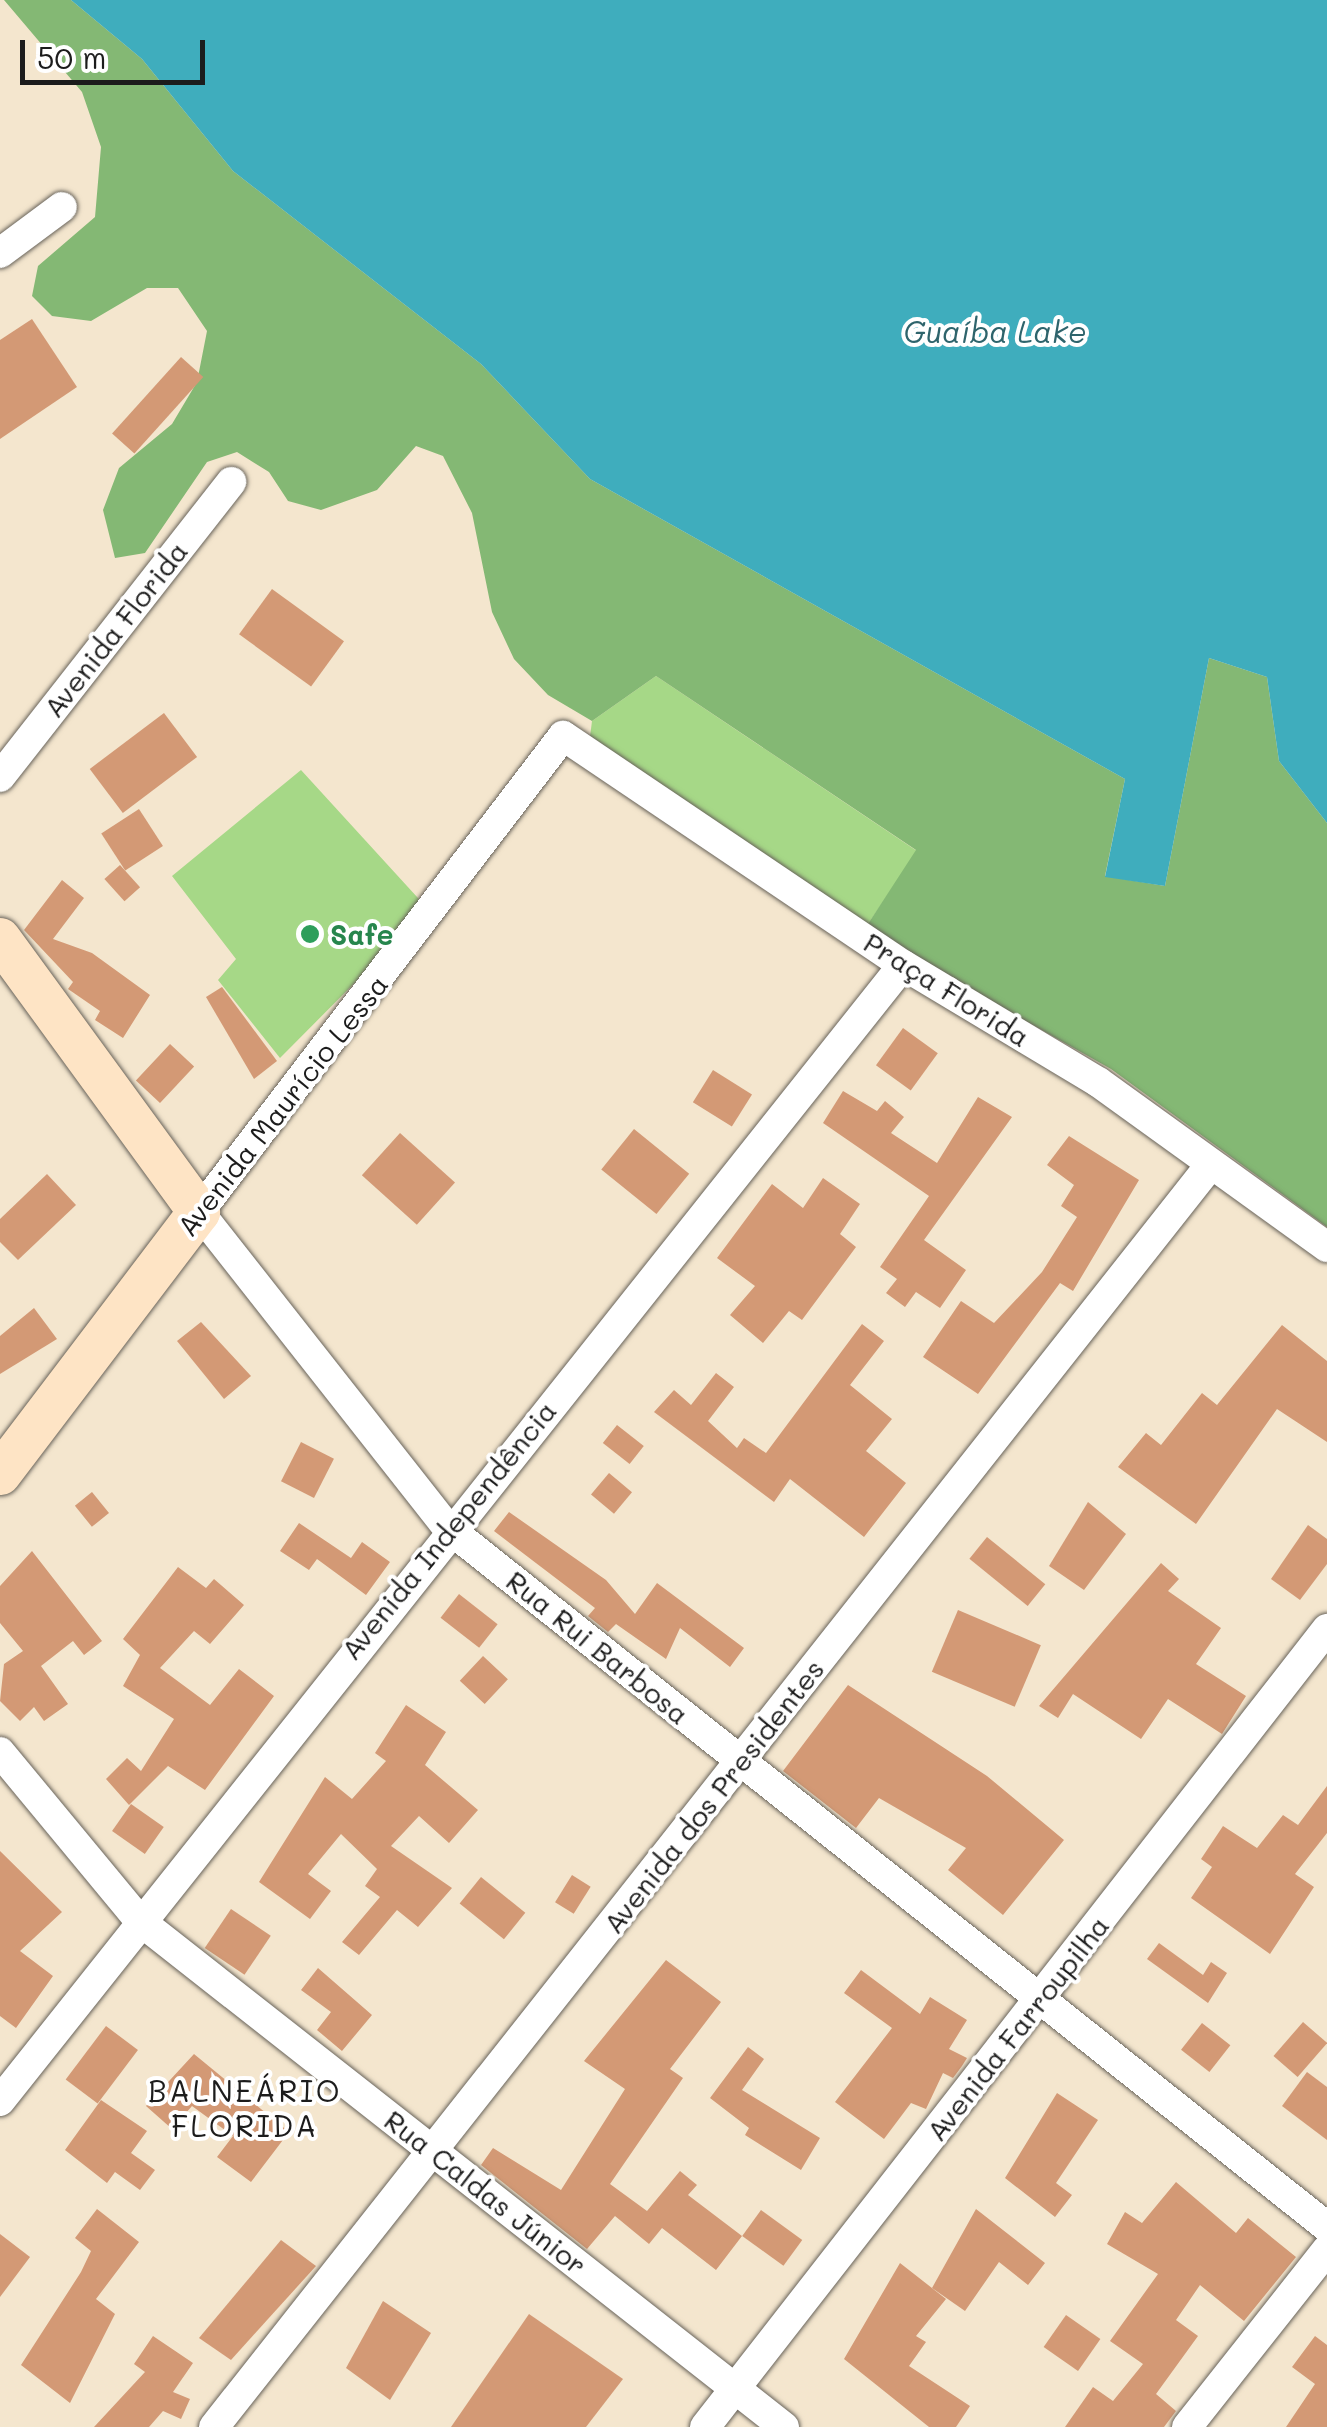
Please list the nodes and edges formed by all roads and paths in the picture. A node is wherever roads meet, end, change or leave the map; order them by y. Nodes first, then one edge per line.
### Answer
1 (62, 207) dead end
2 (0, 254) edge
3 (231, 482) dead end
4 (563, 736) joint
5 (0, 777) edge
6 (0, 939) edge
7 (903, 965) junction
8 (1212, 1164) junction
9 (199, 1212) junction
10 (1327, 1248) edge
11 (0, 1474) edge
12 (448, 1528) junction
13 (1327, 1629) edge
14 (0, 1752) edge
15 (741, 1761) junction
16 (140, 1921) junction
17 (1042, 1997) junction
18 (0, 2101) edge
19 (432, 2150) junction
20 (1327, 2228) edge
21 (1327, 2250) edge
22 (736, 2388) junction
23 (214, 2427) edge
24 (706, 2427) edge
25 (784, 2427) edge
26 (1186, 2427) edge

1 - 2 street
3 - 5 street, Avenida Florida
4 - 7 street, Praça Florida
4 - 9 street, Avenida Maurício Lessa
6 - 9 street, Rua Rui Barbosa
7 - 8 street, Praça Florida
7 - 12 street, Avenida Independência
8 - 10 street, Praça Florida
8 - 15 street, Avenida dos Presidentes
9 - 11 street, Avenida Maurício Lessa
9 - 12 street, Rua Rui Barbosa
12 - 15 street, Rua Rui Barbosa
12 - 16 street, Avenida Independência
13 - 17 street, Avenida Farroupilha
14 - 16 street, Rua Caldas Júnior
15 - 17 street, Rua Rui Barbosa
15 - 19 street, Avenida dos Presidentes
16 - 18 street, Avenida Independência
16 - 19 street, Rua Caldas Júnior
17 - 20 street, Rua Rui Barbosa
17 - 22 street, Avenida Farroupilha
19 - 22 street, Rua Caldas Júnior
19 - 23 street, Avenida dos Presidentes
21 - 26 street
22 - 24 street, Avenida Farroupilha
22 - 25 street, Rua Caldas Júnior

